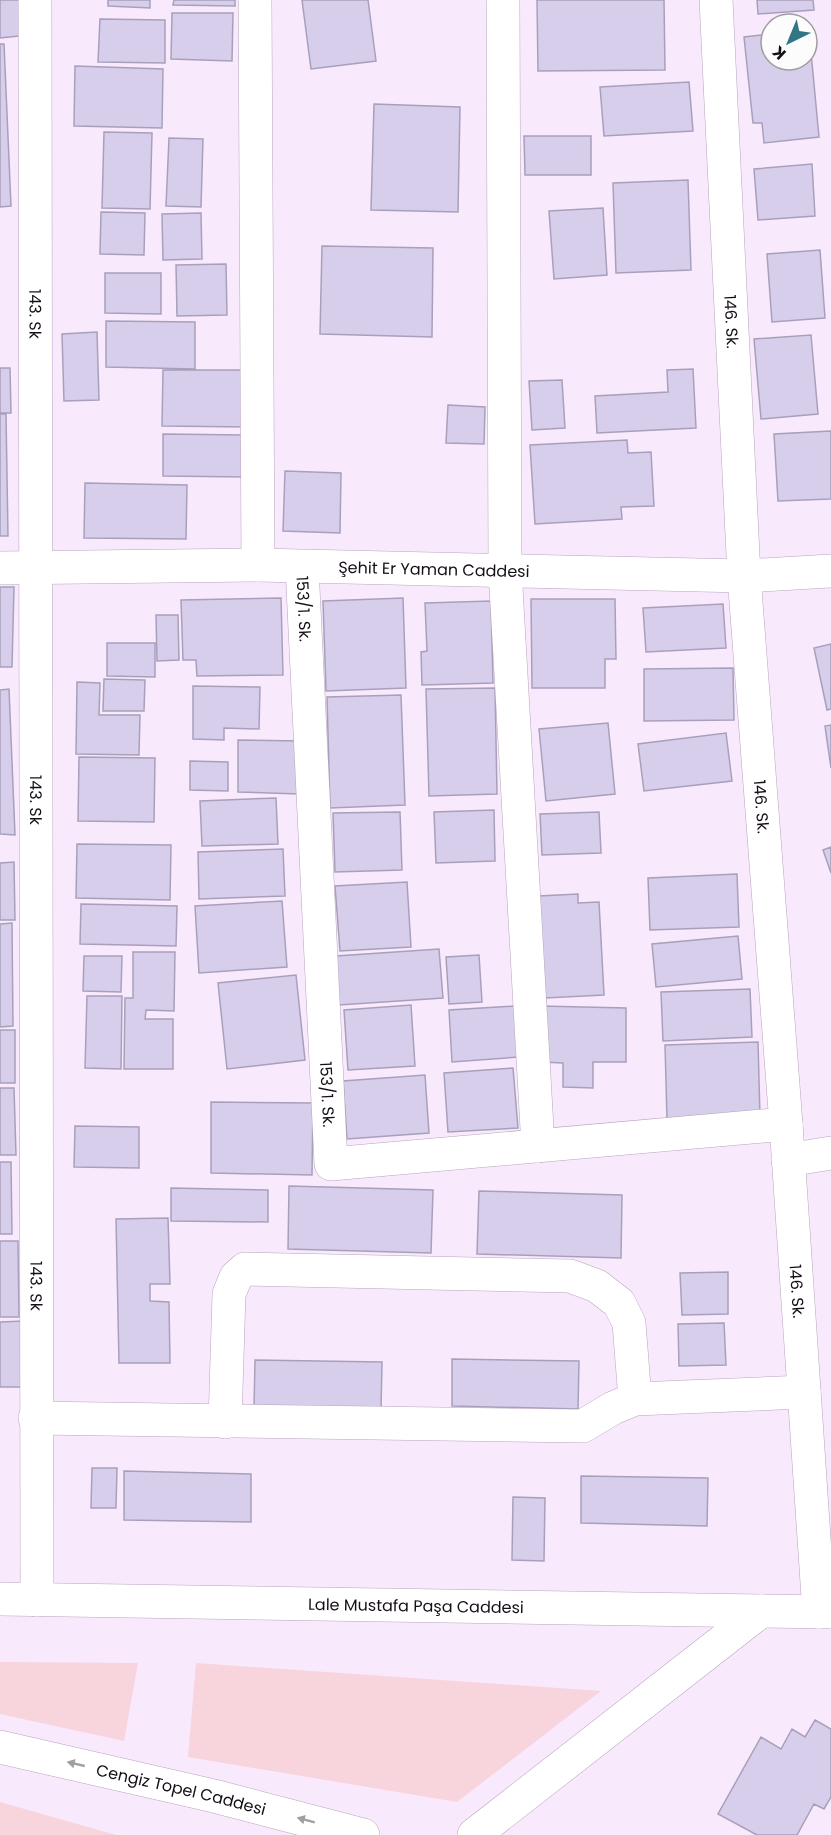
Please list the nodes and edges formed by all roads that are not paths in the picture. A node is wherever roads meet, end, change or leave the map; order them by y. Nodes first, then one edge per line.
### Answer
1 (35, 0) edge
2 (255, 0) edge
3 (503, 0) edge
4 (716, 0) edge
5 (258, 565) junction
6 (35, 567) junction
7 (302, 567) junction
8 (0, 568) edge
9 (506, 570) junction
10 (831, 571) edge
11 (744, 576) junction
12 (786, 1124) junction
13 (538, 1146) junction
14 (831, 1153) edge
15 (788, 1160) junction
16 (804, 1392) junction
17 (634, 1399) junction
18 (36, 1418) junction
19 (225, 1422) junction
20 (0, 1599) edge
21 (37, 1600) junction
22 (761, 1611) junction
23 (825, 1612) edge
24 (0, 1747) edge
25 (363, 1835) edge
26 (474, 1835) edge

1 - 6 street, 143. Sk
2 - 5 street
3 - 9 street
4 - 11 street, 146. Sk.
5 - 6 street, Şehit Er Yaman Caddesi
5 - 7 street, Şehit Er Yaman Caddesi
6 - 8 street, Şehit Er Yaman Caddesi
6 - 18 street, 143. Sk
7 - 9 street, Şehit Er Yaman Caddesi
7 - 13 street, 153/1. Sk.
9 - 11 street, Şehit Er Yaman Caddesi
9 - 13 street
10 - 11 street, Şehit Er Yaman Caddesi
11 - 12 street, 146. Sk.
12 - 13 street, 153/1. Sk.
12 - 15 street, 146. Sk.
14 - 15 street
15 - 16 street, 146. Sk.
16 - 17 street
16 - 23 street, 146. Sk.
17 - 19 street
17 - 19 street
18 - 19 street
18 - 21 street, 143. Sk
20 - 21 street, Lale Mustafa Paşa Caddesi
21 - 22 street, Lale Mustafa Paşa Caddesi
22 - 23 street, Lale Mustafa Paşa Caddesi
22 - 26 street
25 -> 24 street, Cengiz Topel Caddesi

